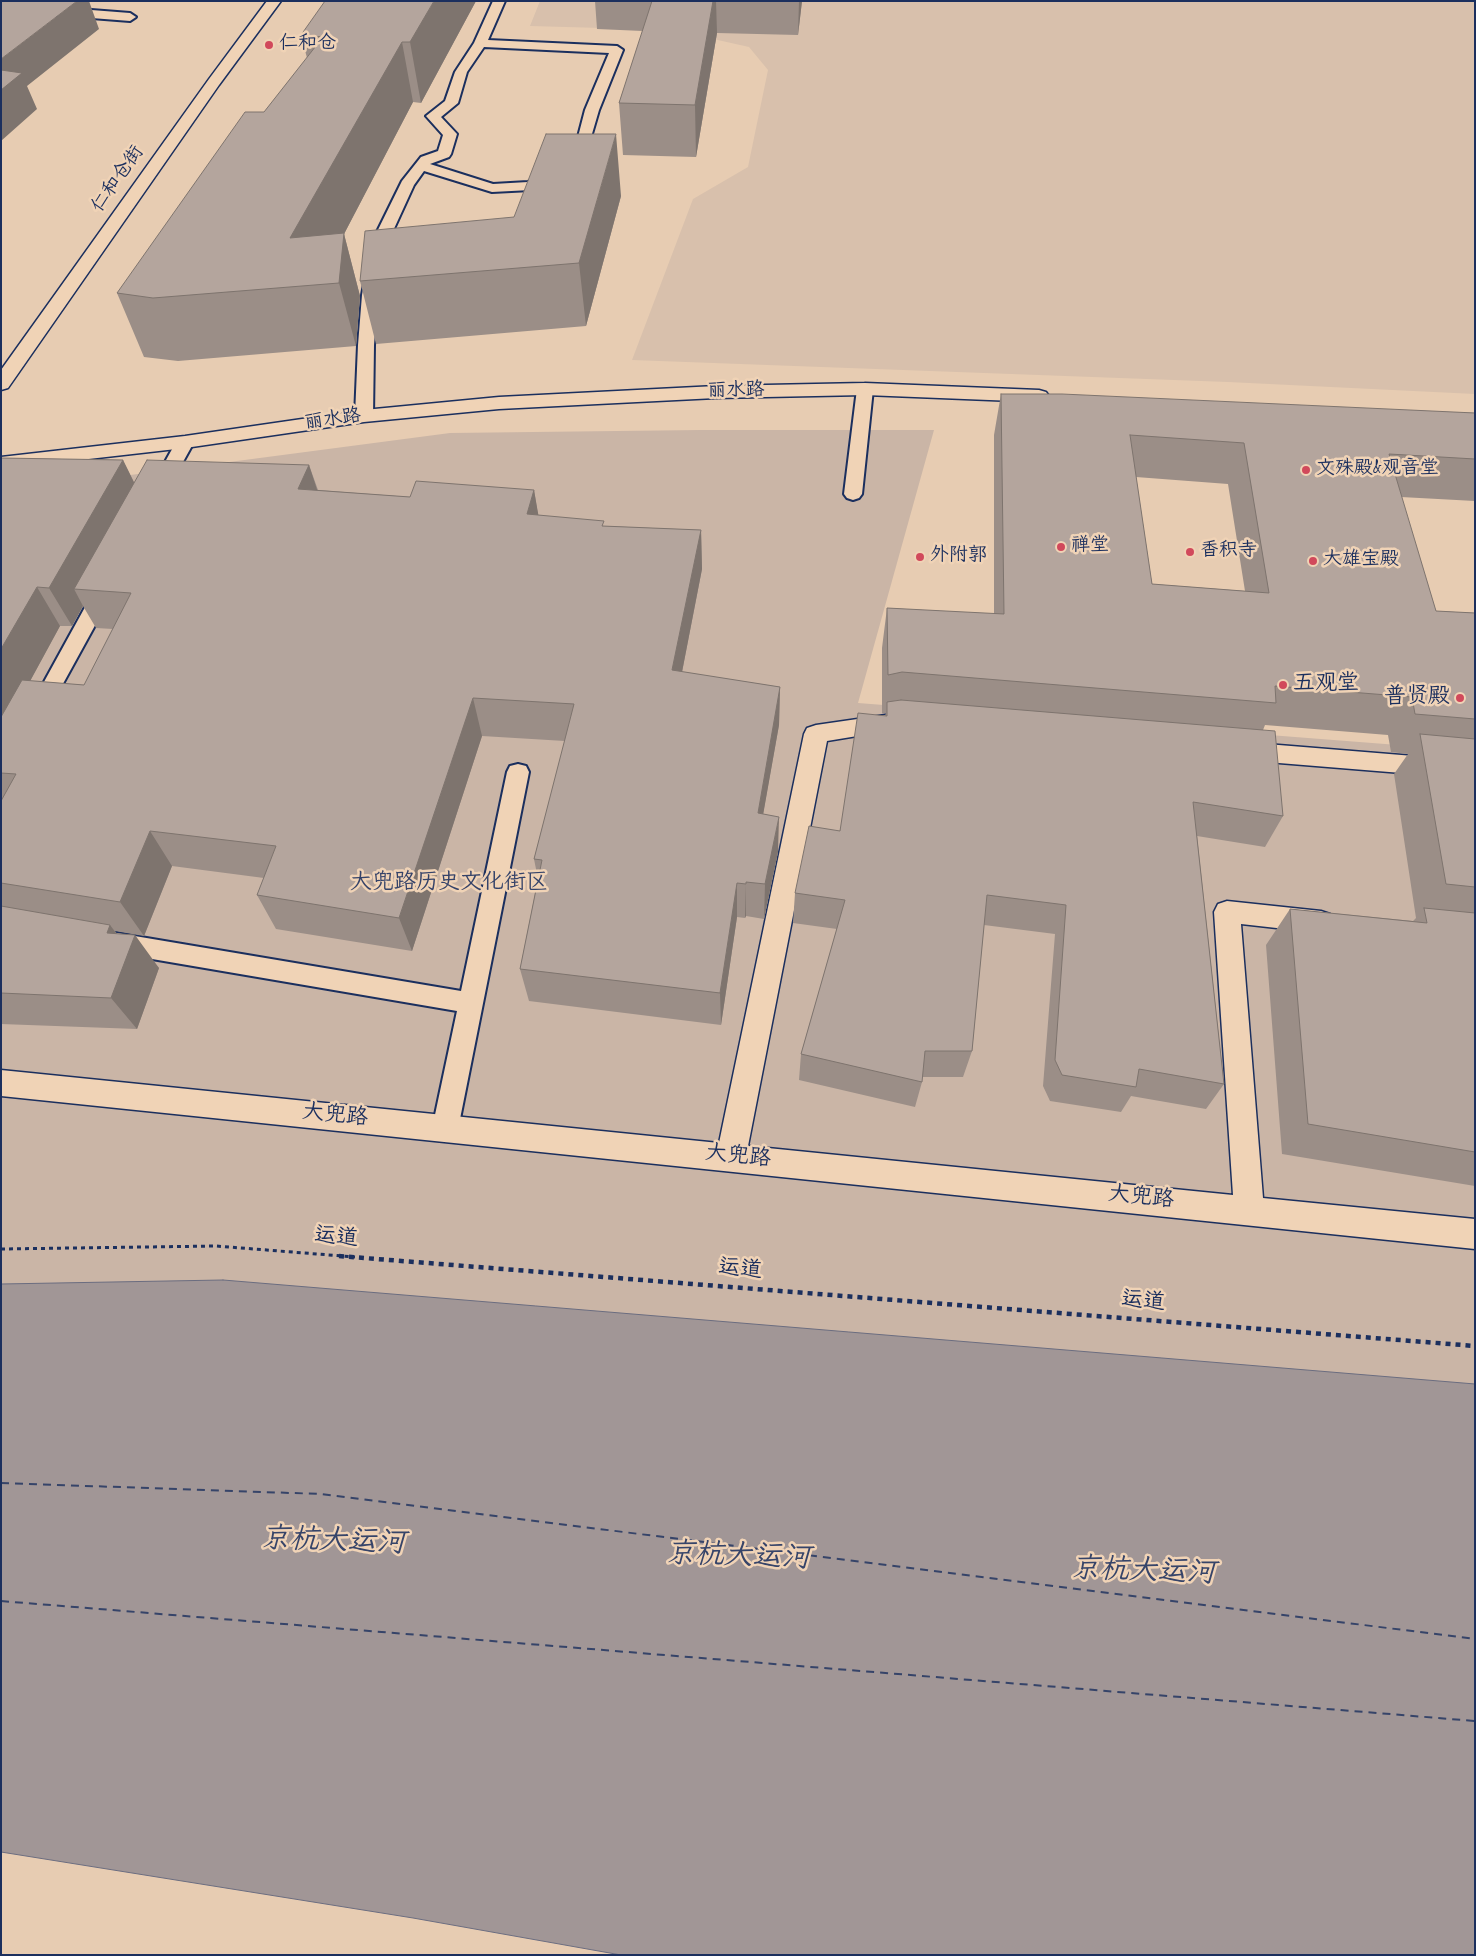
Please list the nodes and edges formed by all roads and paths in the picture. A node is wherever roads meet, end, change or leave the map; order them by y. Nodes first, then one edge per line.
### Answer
1 (274, 1) edge
2 (499, 1) edge
3 (1, 7) edge
4 (130, 17) dead end
5 (480, 43) junction
6 (422, 166) junction
7 (1, 384) edge
8 (865, 389) junction
9 (1061, 396) edge
10 (364, 416) junction
11 (185, 442) junction
12 (1, 462) edge
13 (853, 494) dead end
14 (152, 502) edge
15 (114, 571) edge
16 (915, 724) edge
17 (30, 727) edge
18 (1220, 749) edge
19 (1475, 770) edge
20 (518, 772) dead end
21 (1346, 925) edge
22 (89, 938) edge
23 (470, 1003) junction
24 (1, 1083) edge
25 (445, 1129) junction
26 (732, 1157) junction
27 (1249, 1210) junction
28 (1475, 1234) edge
29 (1, 1249) edge
30 (1475, 1346) edge

1 - 7 street, 仁和仓街
2 - 5 lane
3 - 4 lane
5 - 6 lane
5 - 6 lane
6 - 10 lane
8 - 9 street, 丽水路
8 - 10 street, 丽水路
8 - 13 lane
10 - 11 street, 丽水路
11 - 12 street, 丽水路
11 - 14 lane
15 - 17 lane
16 - 26 street
18 - 19 street
20 - 23 lane
21 - 27 street
22 - 23 lane
23 - 25 lane
24 - 25 street, 大兜路
25 - 26 street, 大兜路
26 - 27 street, 大兜路
27 - 28 street, 大兜路
29 - 30 path, 运道

